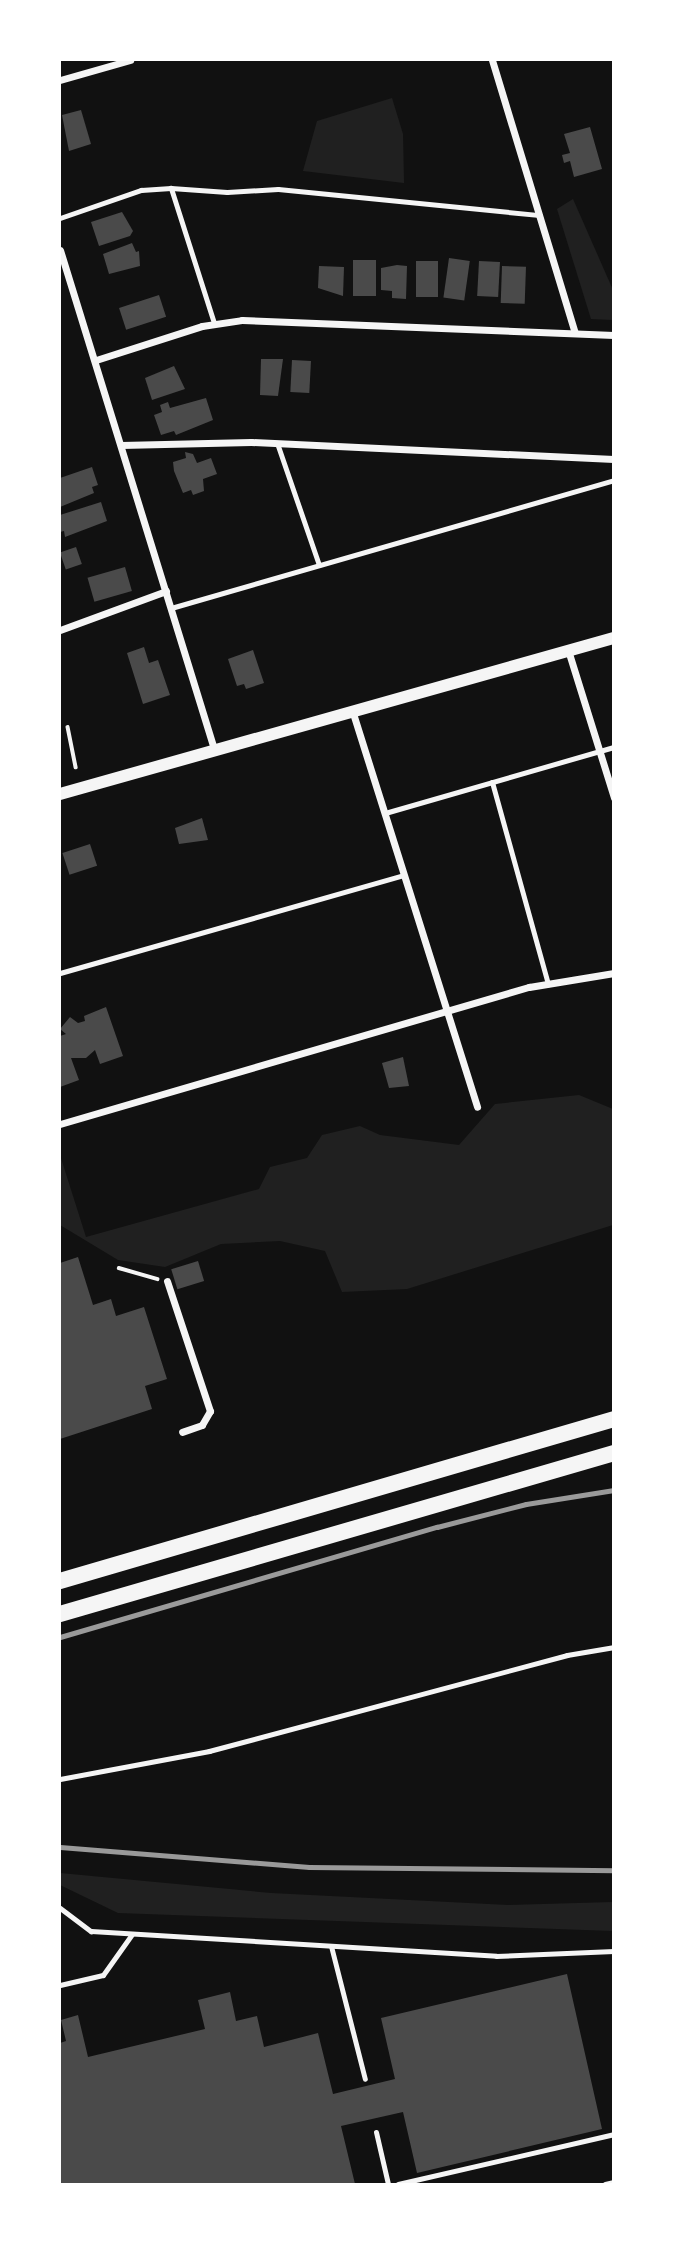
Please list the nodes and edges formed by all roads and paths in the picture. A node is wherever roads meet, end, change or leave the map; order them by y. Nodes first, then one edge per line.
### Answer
1 (130, 60) edge
2 (492, 60) edge
3 (60, 80) edge
4 (172, 188) junction
5 (540, 215) junction
6 (60, 218) edge
7 (60, 250) edge
8 (214, 323) junction
9 (575, 333) junction
10 (614, 335) edge
11 (96, 360) junction
12 (277, 443) junction
13 (121, 445) junction
14 (614, 459) edge
15 (614, 480) edge
16 (319, 565) junction
17 (166, 591) junction
18 (171, 608) junction
19 (60, 630) edge
20 (614, 638) edge
21 (568, 650) junction
22 (352, 710) junction
23 (68, 727) dead end
24 (614, 747) edge
25 (214, 749) junction
26 (599, 751) junction
27 (76, 767) dead end
28 (492, 782) junction
29 (60, 794) edge
30 (614, 798) edge
31 (384, 813) junction
32 (403, 875) junction
33 (60, 972) edge
34 (614, 973) edge
35 (548, 984) junction
36 (446, 1011) junction
37 (477, 1107) dead end
38 (60, 1124) edge
39 (119, 1268) dead end
40 (167, 1281) joint
41 (614, 1419) edge
42 (182, 1432) dead end
43 (614, 1453) edge
44 (60, 1581) edge
45 (60, 1615) edge
46 (614, 1647) edge
47 (60, 1779) edge
48 (60, 1908) edge
49 (132, 1934) junction
50 (331, 1946) junction
51 (614, 1951) edge
52 (60, 1985) edge
53 (365, 2079) dead end
54 (376, 2132) dead end
55 (614, 2134) edge
56 (614, 2182) edge
57 (388, 2185) edge
58 (398, 2185) edge
59 (605, 2185) edge

1 - 3 street
2 - 5 street
4 - 5 lane
4 - 6 lane
4 - 8 lane
5 - 9 street
7 - 11 street
8 - 9 street
8 - 11 street
9 - 10 street
11 - 13 street
12 - 13 street
12 - 14 street
12 - 16 lane
13 - 17 street
15 - 16 lane
16 - 18 lane
17 - 18 street
17 - 19 street
18 - 25 street
20 - 21 street
21 - 22 street
21 - 26 street
22 - 25 street
22 - 31 street
23 - 27 path
24 - 26 lane
25 - 29 street
26 - 28 lane
26 - 30 street
28 - 31 lane
28 - 35 lane
31 - 32 street
32 - 33 lane
32 - 36 street
34 - 35 street
35 - 36 street
36 - 37 street
36 - 38 street
39 - 40 path
40 - 42 street
41 - 44 main road
43 - 45 main road
46 - 47 lane
48 - 49 lane
49 - 50 lane
49 - 52 lane
50 - 51 lane
50 - 53 lane
54 - 57 lane
55 - 58 lane
56 - 59 lane

